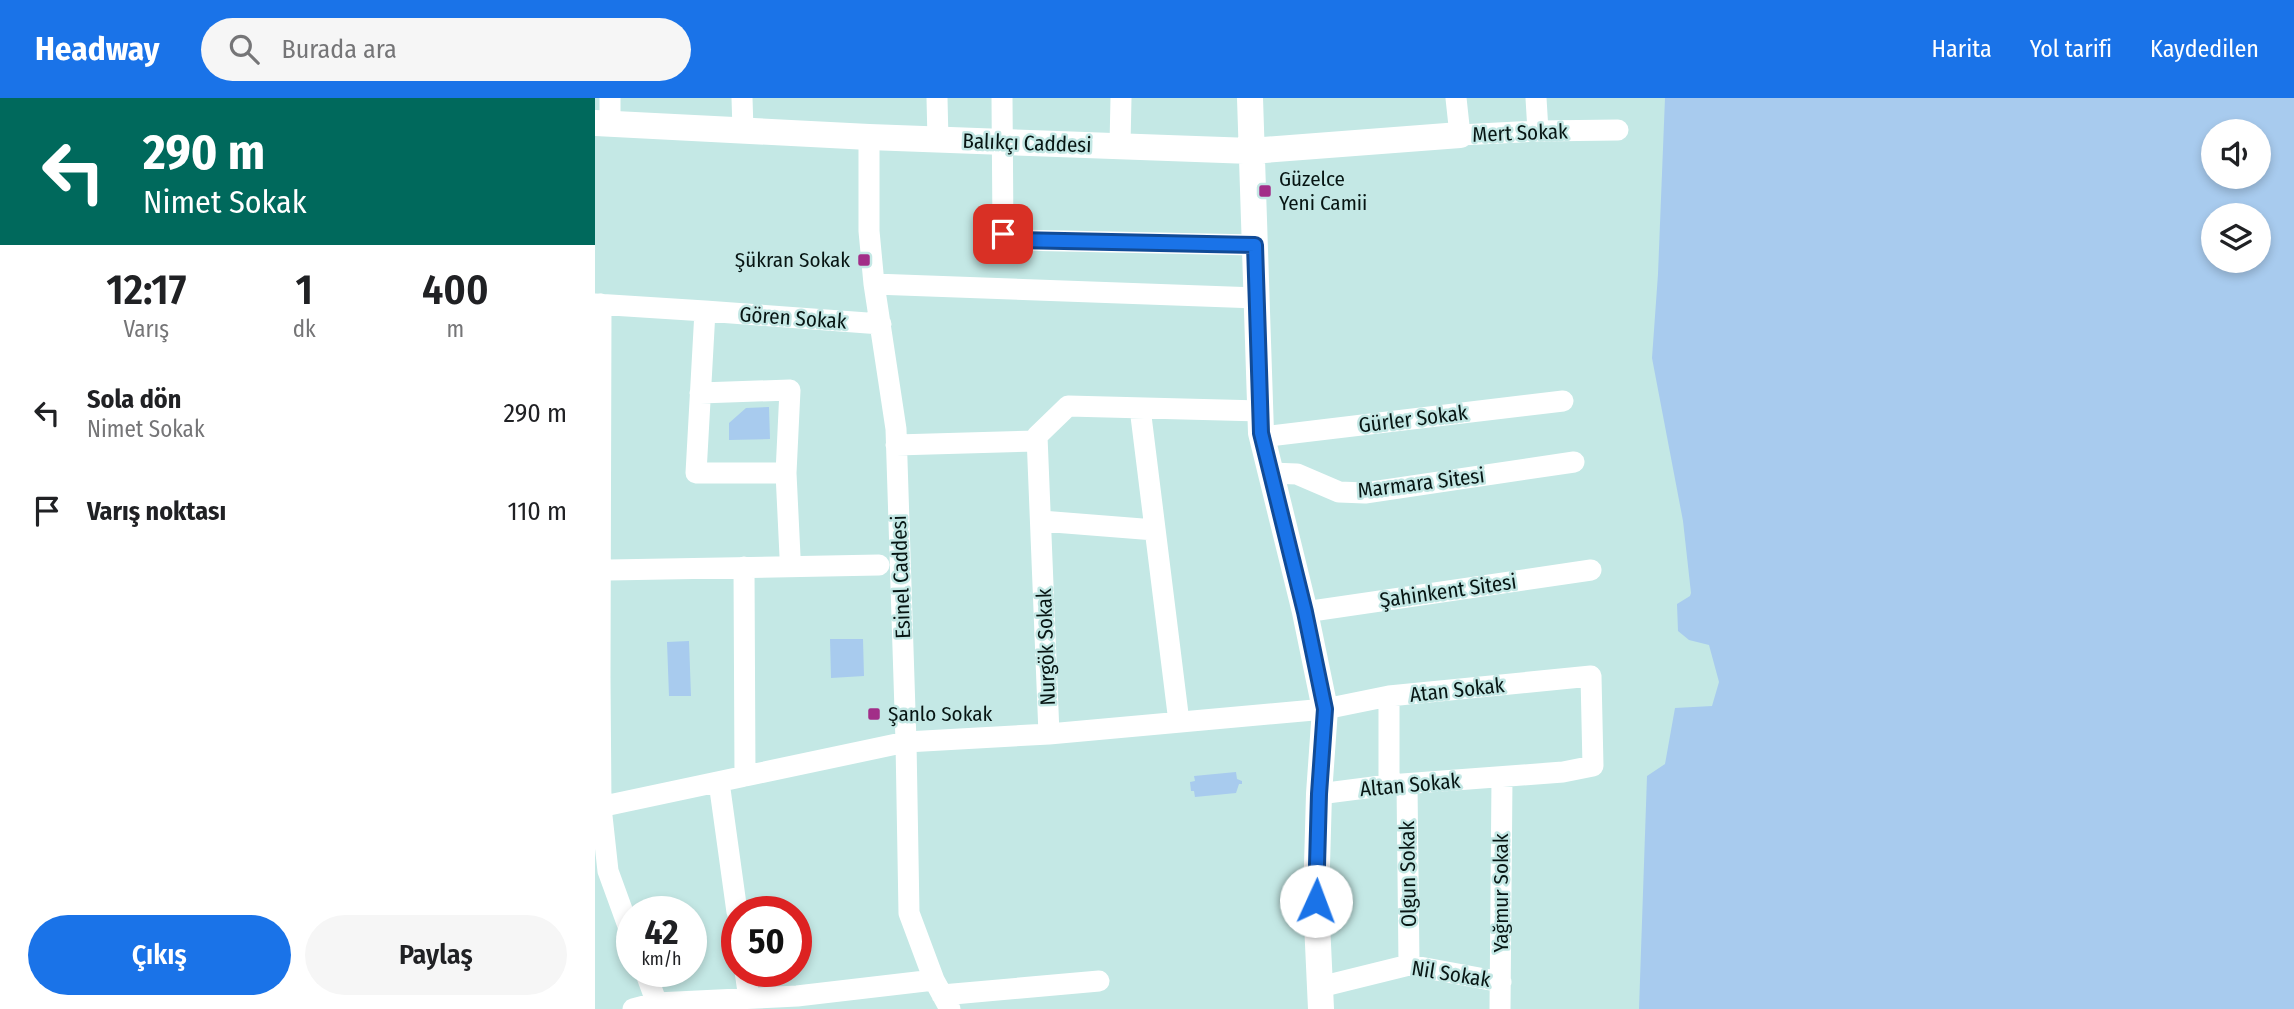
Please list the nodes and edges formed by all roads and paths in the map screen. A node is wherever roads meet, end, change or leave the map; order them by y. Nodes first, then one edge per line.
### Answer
1 (743, 98) edge
2 (937, 98) edge
3 (1002, 98) edge
4 (1121, 98) edge
5 (1250, 98) edge
6 (1456, 98) edge
7 (1536, 98) edge
8 (605, 115) edge
9 (743, 130) junction
10 (1618, 130) dead end
11 (1538, 131) junction
12 (1460, 135) junction
13 (869, 137) junction
14 (938, 140) junction
15 (1002, 142) junction
16 (1120, 145) junction
17 (1251, 150) junction
18 (1255, 245) junction
19 (874, 284) junction
20 (1257, 298) junction
21 (598, 304) edge
22 (705, 311) junction
23 (881, 324) junction
24 (699, 393) junction
25 (1563, 401) dead end
26 (1140, 408) junction
27 (1261, 427) junction
28 (1037, 441) junction
29 (896, 445) junction
30 (1574, 462) dead end
31 (786, 473) junction
32 (1271, 473) junction
33 (1041, 521) junction
34 (1155, 530) junction
35 (790, 555) dead end
36 (879, 565) dead end
37 (744, 567) junction
38 (609, 570) dead end
39 (1591, 570) dead end
40 (1305, 612) junction
41 (1591, 676) joint
42 (597, 678) edge
43 (1389, 696) junction
44 (1325, 709) junction
45 (1179, 722) junction
46 (1049, 734) junction
47 (906, 742) junction
48 (745, 776) junction
49 (1501, 778) junction
50 (719, 782) junction
51 (1398, 784) junction
52 (1319, 794) junction
53 (598, 807) edge
54 (617, 896) edge
55 (735, 896) edge
56 (1409, 965) junction
57 (1099, 981) dead end
58 (1501, 982) junction
59 (651, 987) edge
60 (747, 987) edge
61 (942, 995) edge
62 (1321, 998) edge
63 (749, 999) junction
64 (658, 1006) edge
65 (633, 1009) edge
66 (1500, 1009) edge

1 - 9 street
2 - 14 street
3 - 15 street
4 - 16 street
5 - 17 main road
6 - 12 street, Mert Sokak
7 - 11 street
8 - 9 main road, Balıkçı Caddesi
9 - 13 main road, Balıkçı Caddesi
10 - 11 street, Mert Sokak
11 - 12 street, Mert Sokak
12 - 17 main road, Balıkçı Caddesi
13 - 14 main road, Balıkçı Caddesi
13 - 19 street, Esinel Caddesi
14 - 15 main road, Balıkçı Caddesi
15 - 16 main road, Balıkçı Caddesi
15 - 18 street
16 - 17 main road, Balıkçı Caddesi
17 - 18 main road
18 - 20 main road
19 - 20 street
19 - 23 street, Esinel Caddesi
20 - 27 main road
21 - 22 street, Gören Sokak
21 - 42 street
22 - 23 street, Gören Sokak
22 - 24 street
23 - 29 street, Esinel Caddesi
24 - 31 street
24 - 31 street
25 - 27 street, Gürler Sokak
26 - 27 street, Gürler Sokak
26 - 28 street, Gürler Sokak
26 - 34 street
27 - 32 main road
28 - 29 street
28 - 33 street, Nurgök Sokak
29 - 47 street, Esinel Caddesi
30 - 32 street, Marmara Sitesi
31 - 35 street
32 - 40 main road
33 - 34 street
33 - 46 street, Nurgök Sokak
34 - 45 street
36 - 37 street
37 - 38 street
37 - 48 street
39 - 40 street, Şahinkent Sitesi
40 - 44 main road
41 - 43 street, Atan Sokak
41 - 49 street, Altan Sokak
42 - 53 street
43 - 44 street, Atan Sokak
43 - 51 street, Olgun Sokak
44 - 45 street, Atan Sokak
44 - 52 main road
45 - 46 street, Atan Sokak
46 - 47 street, Atan Sokak
47 - 48 street, Atan Sokak
47 - 61 street, Esinel Caddesi
48 - 50 street, Atan Sokak
49 - 51 street, Altan Sokak
49 - 58 street, Yağmur Sokak
50 - 53 street, Atan Sokak
50 - 55 street
51 - 52 street, Altan Sokak
51 - 56 street, Olgun Sokak
52 - 62 main road
53 - 54 street
56 - 58 street, Nil Sokak
56 - 62 street, Nil Sokak
57 - 61 street
58 - 66 street, Yağmur Sokak
59 - 64 street
60 - 63 street
61 - 63 street
63 - 64 street
64 - 65 street

